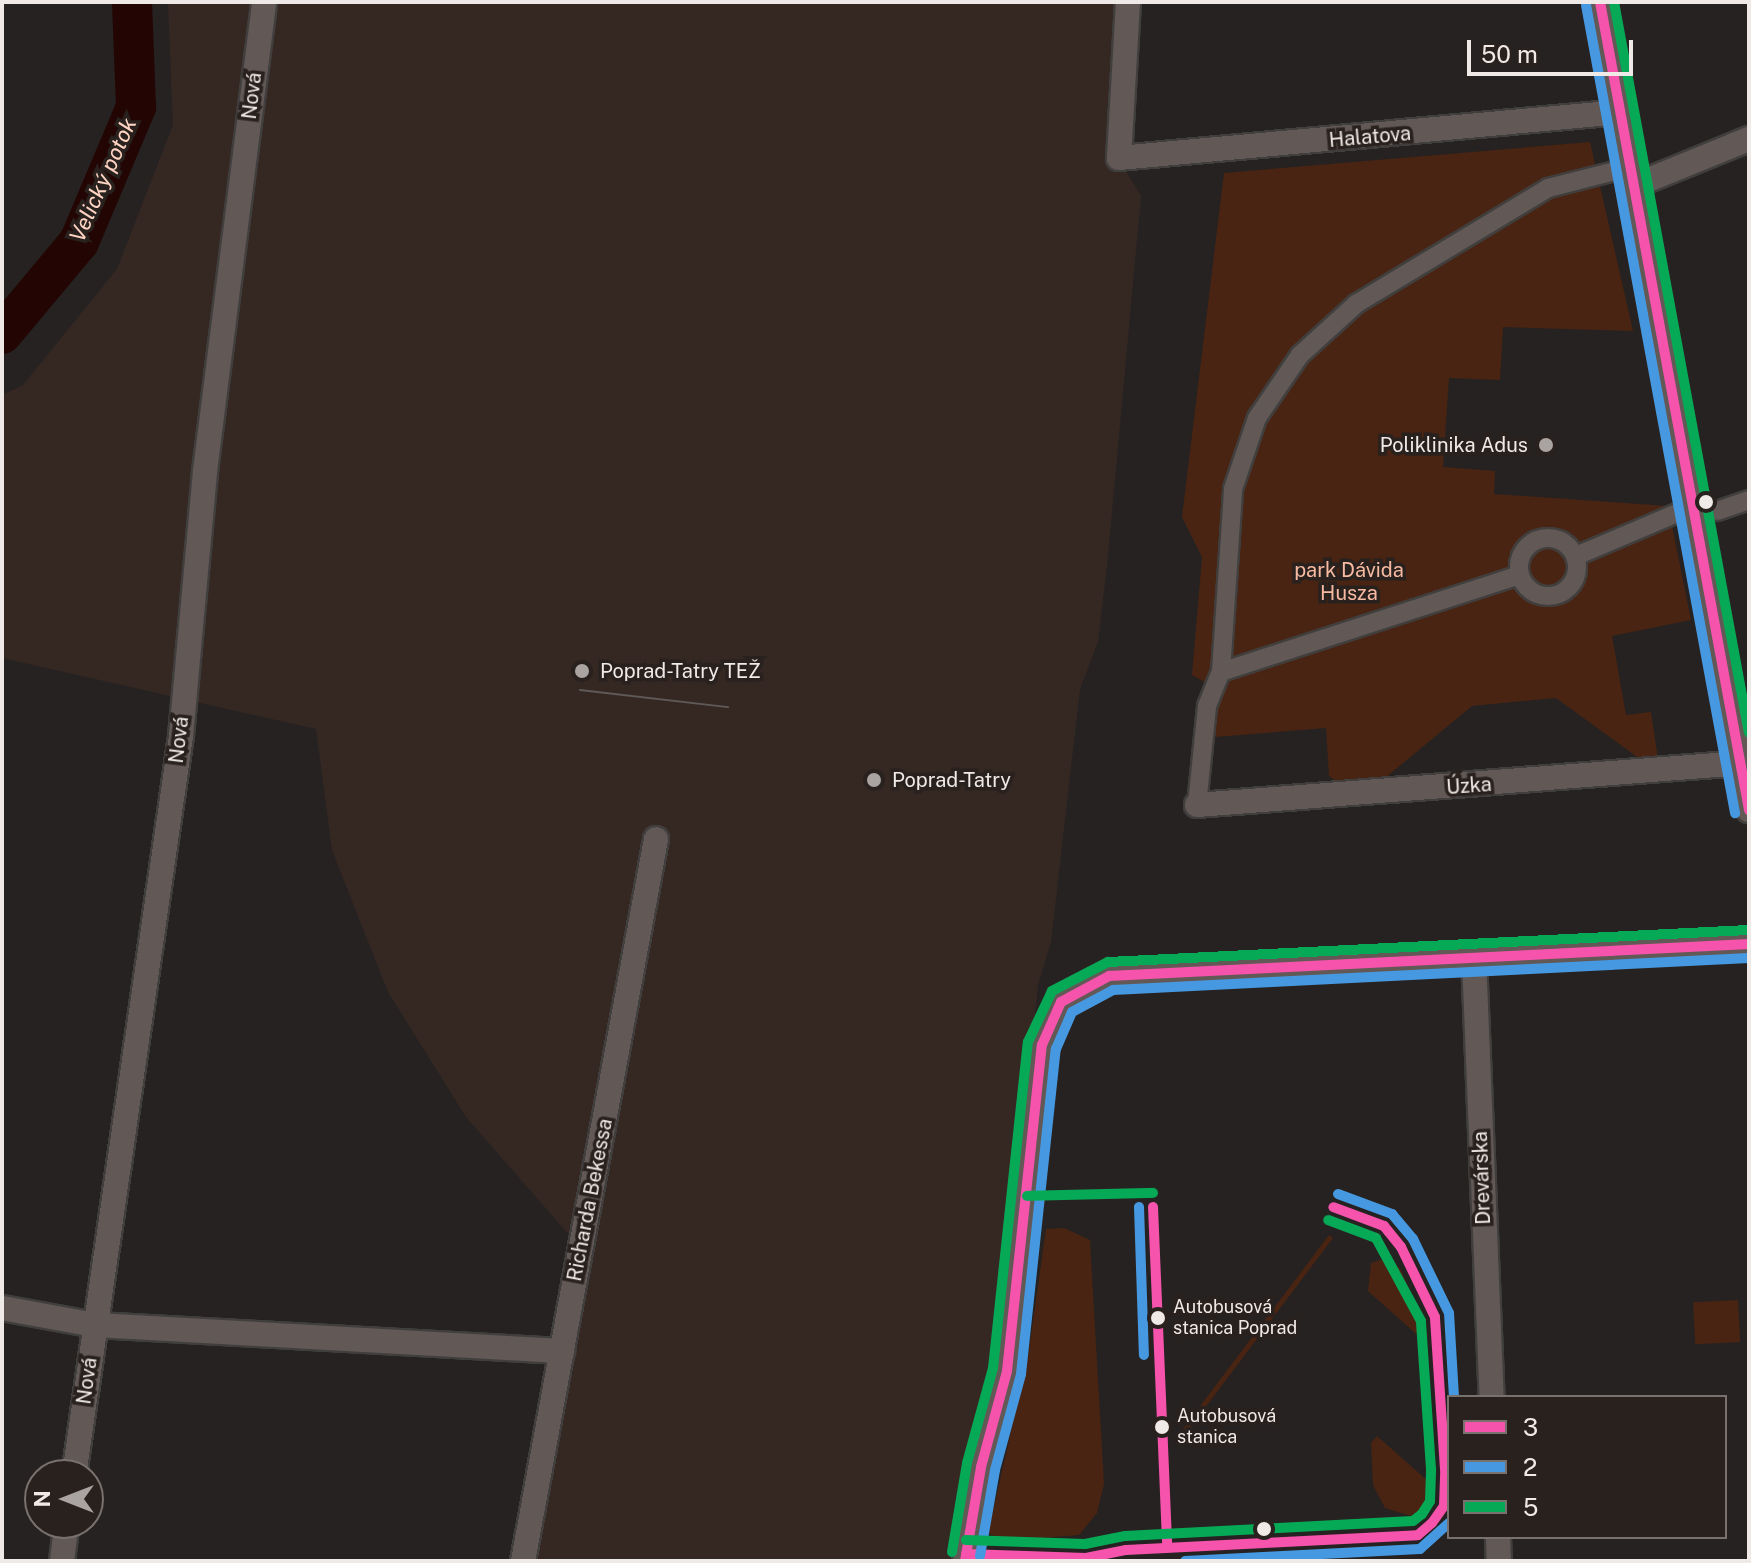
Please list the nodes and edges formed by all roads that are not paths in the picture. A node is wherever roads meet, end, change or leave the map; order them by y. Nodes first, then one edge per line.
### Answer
1 (264, 2) edge
2 (1128, 2) edge
3 (1600, 2) edge
4 (1621, 112) junction
5 (1749, 139) edge
6 (1626, 178) junction
7 (1749, 500) edge
8 (1682, 511) dead end
9 (1717, 511) dead end
10 (1576, 556) junction
11 (1520, 575) junction
12 (1221, 672) junction
13 (1741, 763) junction
14 (1197, 805) joint
15 (1749, 810) edge
16 (656, 839) dead end
17 (1749, 944) edge
18 (1474, 958) junction
19 (2, 1308) edge
20 (95, 1325) junction
21 (562, 1351) junction
22 (1492, 1395) edge
23 (76, 1459) edge
24 (65, 1539) edge
25 (62, 1561) edge
26 (523, 1561) edge
27 (965, 1561) edge

1 - 20 street, Nová
2 - 4 street, Halatova
3 - 4 street
4 - 6 street
5 - 6 street
6 - 12 street
6 - 13 street
7 - 9 street
8 - 10 street
10 - 11 street
10 - 11 street
11 - 12 street
12 - 14 street
13 - 14 street, Úzka
13 - 15 street
16 - 21 street, Richarda Bekessa
17 - 18 street
18 - 22 street, Drevárska
18 - 27 street
19 - 20 street
20 - 21 street
20 - 23 street, Nová
21 - 26 street, Richarda Bekessa
24 - 25 street

